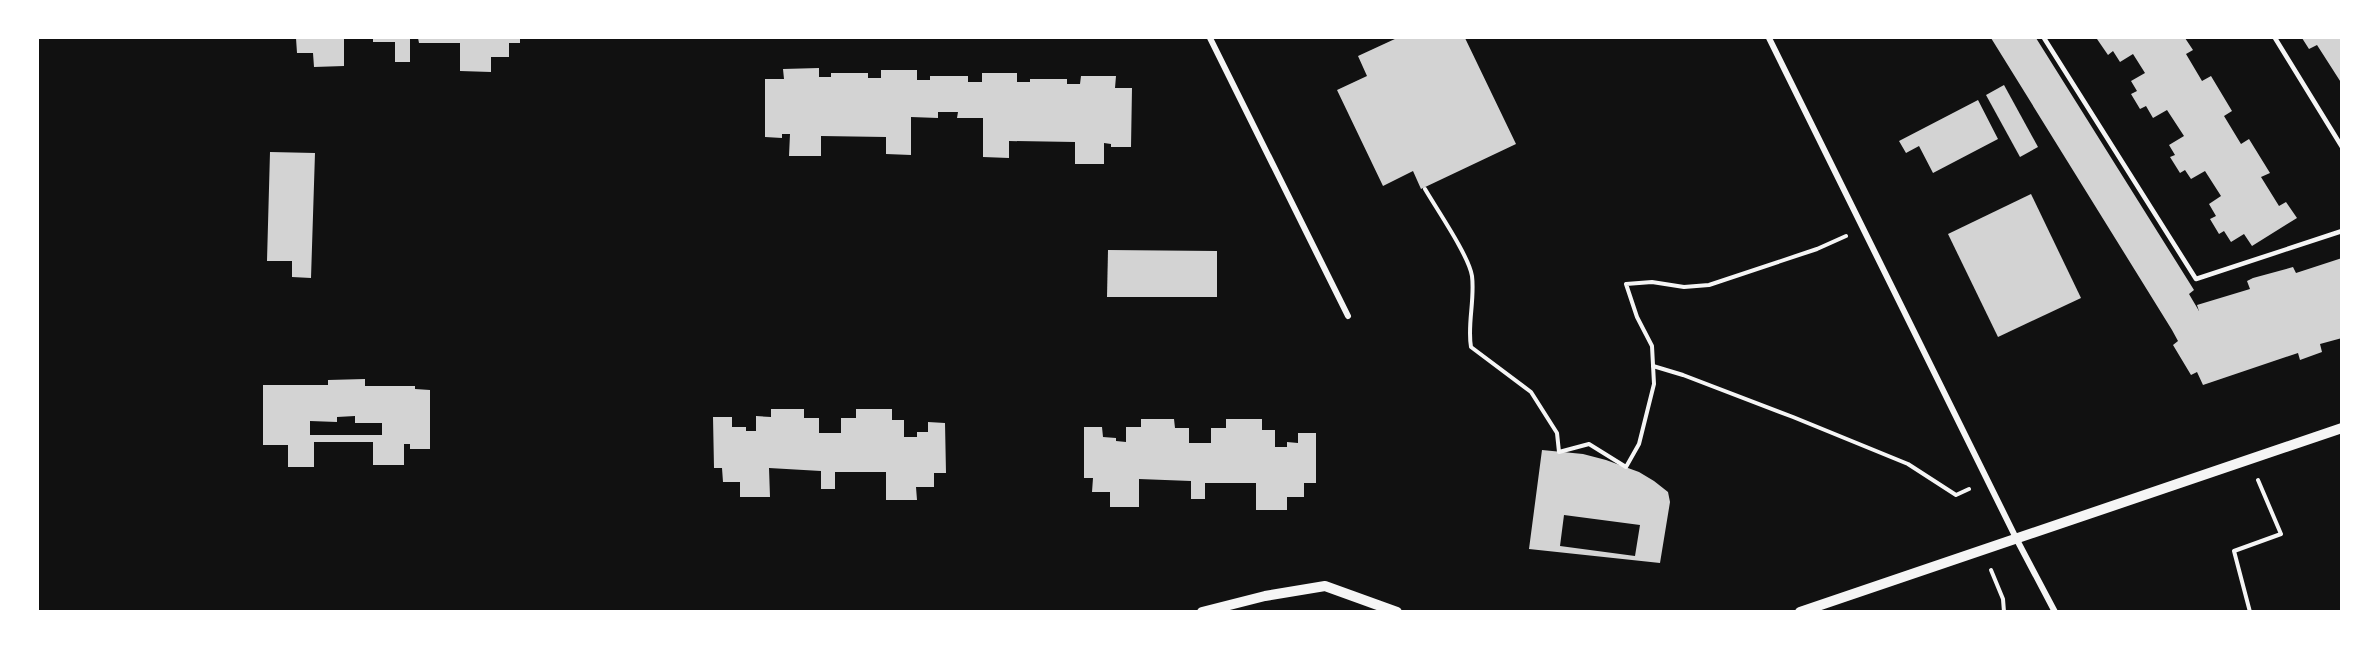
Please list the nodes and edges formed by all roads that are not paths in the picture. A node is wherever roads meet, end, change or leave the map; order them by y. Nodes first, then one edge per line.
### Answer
1 (1210, 38) edge
2 (1769, 38) edge
3 (2044, 38) edge
4 (2275, 38) edge
5 (2342, 147) edge
6 (2342, 231) edge
7 (1348, 316) dead end
8 (2342, 428) edge
9 (2017, 540) junction
10 (1202, 612) edge
11 (1397, 612) edge
12 (1800, 612) edge
13 (2055, 612) edge

1 - 7 street
2 - 9 street
3 - 6 lane
4 - 5 lane
8 - 9 street
9 - 12 street
9 - 13 street
10 - 11 street

